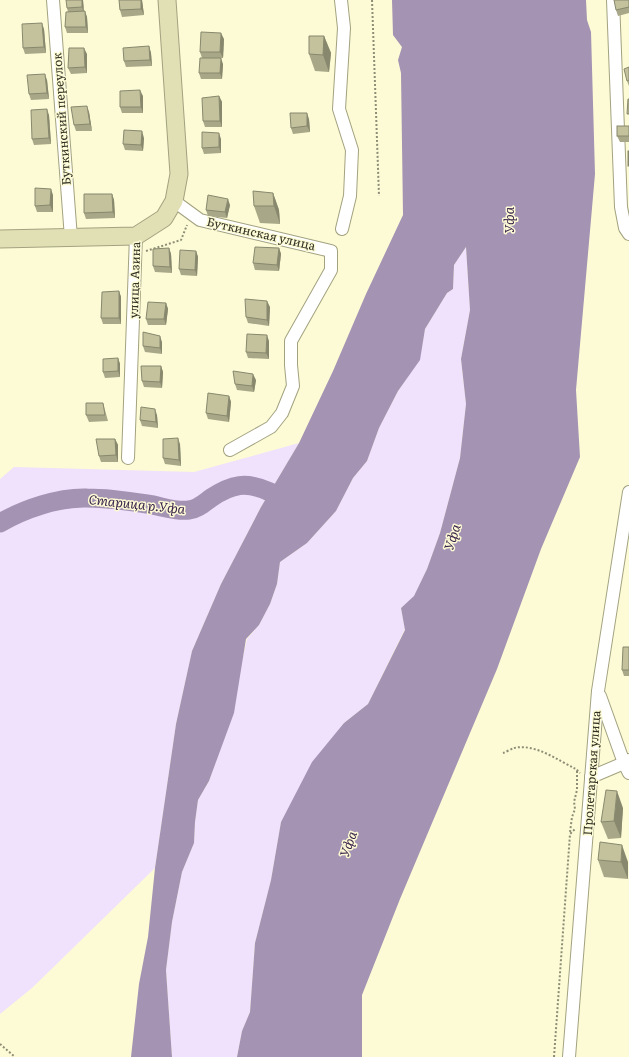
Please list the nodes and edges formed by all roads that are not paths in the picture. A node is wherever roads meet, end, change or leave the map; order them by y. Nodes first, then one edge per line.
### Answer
1 (53, 0) edge
2 (167, 0) edge
3 (341, 0) edge
4 (613, 0) edge
5 (174, 201) junction
6 (342, 230) dead end
7 (629, 234) edge
8 (136, 236) junction
9 (71, 238) junction
10 (0, 239) edge
11 (230, 450) dead end
12 (128, 458) dead end
13 (629, 492) edge
14 (598, 691) junction
15 (627, 765) edge
16 (592, 777) junction
17 (569, 1057) edge

1 - 9 street, Буткинский переулок
2 - 5 street, улица Азина
3 - 6 street
4 - 7 street
5 - 8 street, улица Азина
5 - 11 street, Буткинская улица
8 - 9 street
8 - 12 street, улица Азина
9 - 10 street
13 - 14 street, Пролетарская улица
14 - 15 street
14 - 16 street, Пролетарская улица
15 - 16 street
16 - 17 street, Пролетарская улица

